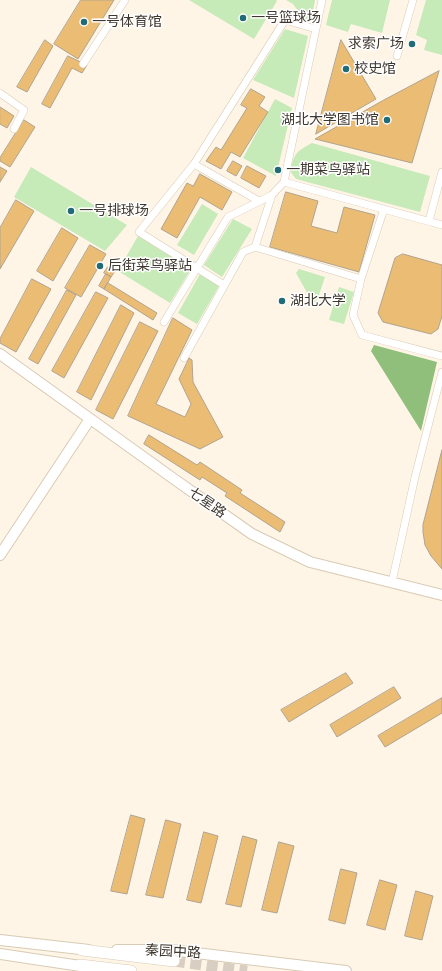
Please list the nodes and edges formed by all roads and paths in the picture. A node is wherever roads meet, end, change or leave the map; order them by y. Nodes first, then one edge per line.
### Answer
1 (125, 0) edge
2 (322, 0) edge
3 (413, 0) edge
4 (316, 29) junction
5 (397, 56) dead end
6 (83, 64) dead end
7 (0, 93) edge
8 (14, 129) dead end
9 (194, 164) junction
10 (442, 172) edge
11 (284, 182) junction
12 (272, 195) junction
13 (259, 201) junction
14 (384, 209) junction
15 (429, 222) junction
16 (442, 225) edge
17 (255, 247) junction
18 (197, 268) junction
19 (361, 279) junction
20 (224, 285) junction
21 (164, 322) dead end
22 (0, 354) edge
23 (442, 356) edge
24 (184, 358) dead end
25 (442, 372) edge
26 (90, 419) junction
27 (0, 555) edge
28 (392, 582) junction
29 (442, 595) edge
30 (0, 940) edge
31 (82, 950) junction
32 (0, 954) edge
33 (174, 961) tunnel mouth
34 (80, 965) junction
35 (107, 971) edge
36 (131, 971) edge
37 (346, 971) edge

1 - 6 street
2 - 4 street
3 - 5 street
4 - 9 street
4 - 11 street
7 - 8 street
9 - 13 street
9 - 18 street
10 - 15 street
11 - 12 street
11 - 14 street
12 - 13 street
12 - 17 street
13 - 18 street
14 - 15 street
14 - 19 street
15 - 16 street
17 - 19 street
17 - 20 street
18 - 20 street
18 - 21 street
19 - 23 street
20 - 24 street
22 - 26 street, 七星路
25 - 28 street
26 - 27 street
26 - 28 street, 七星路
28 - 29 street, 七星路
30 - 31 street, 秦园中路
31 - 33 main road
31 - 37 street, 秦园中路
32 - 34 street
34 - 35 street
34 - 36 main road

